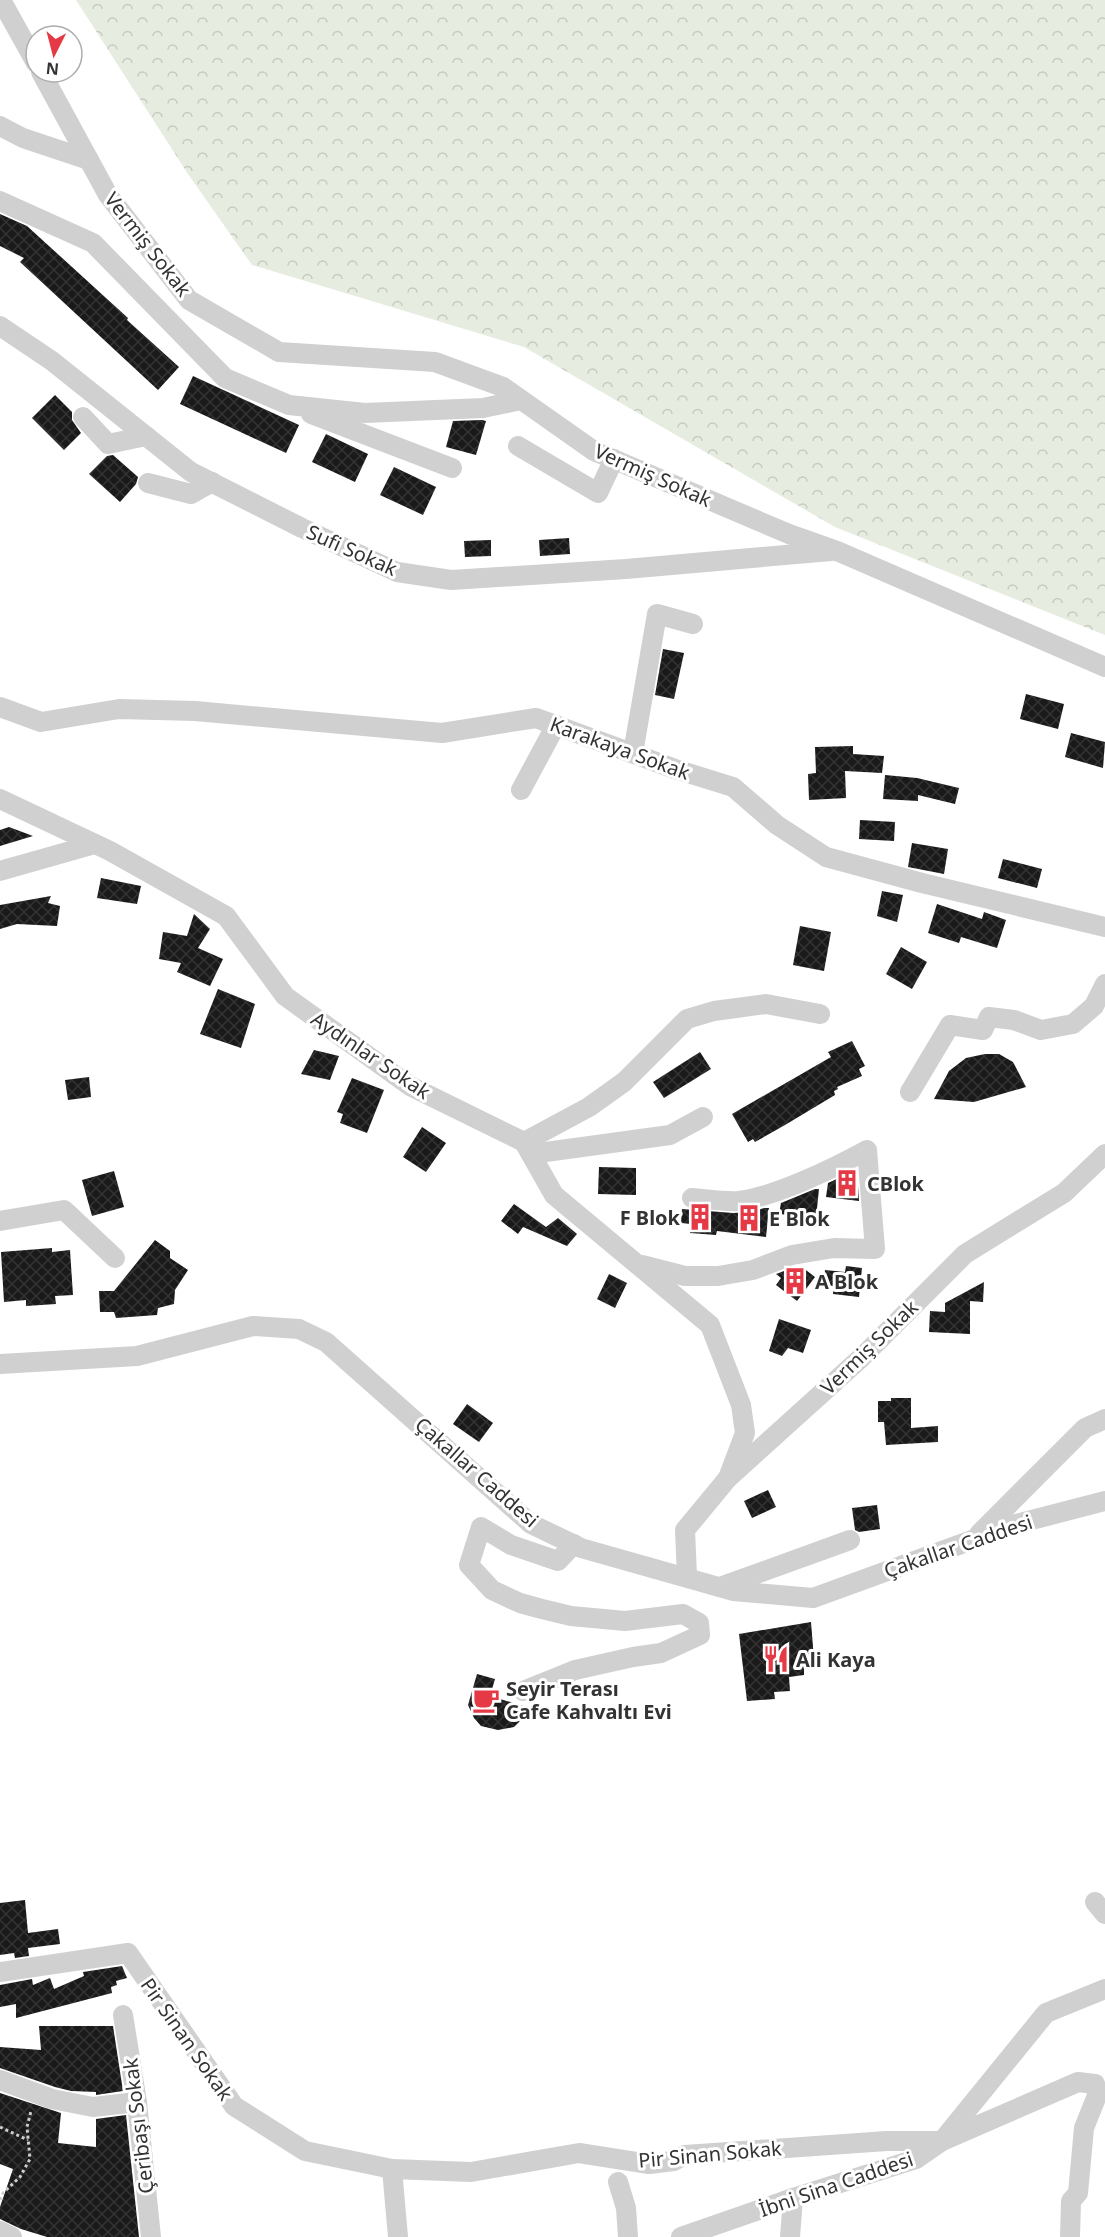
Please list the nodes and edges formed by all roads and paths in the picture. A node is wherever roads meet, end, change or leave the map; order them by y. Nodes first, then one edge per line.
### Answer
1 (2, 0) edge
2 (24, 41) edge
3 (48, 84) edge
4 (0, 126) edge
5 (89, 160) junction
6 (0, 201) edge
7 (0, 326) edge
8 (521, 400) junction
9 (289, 405) junction
10 (83, 417) dead end
11 (146, 436) junction
12 (518, 446) dead end
13 (614, 459) junction
14 (452, 468) dead end
15 (212, 482) junction
16 (147, 483) dead end
17 (837, 550) junction
18 (693, 624) dead end
19 (1105, 667) edge
20 (0, 707) edge
21 (556, 725) junction
22 (633, 753) junction
23 (521, 790) dead end
24 (0, 799) edge
25 (95, 844) junction
26 (0, 871) edge
27 (1105, 927) edge
28 (1105, 984) edge
29 (820, 1014) dead end
30 (910, 1092) dead end
31 (703, 1117) dead end
32 (528, 1148) junction
33 (1105, 1154) edge
34 (692, 1198) dead end
35 (0, 1221) edge
36 (115, 1258) dead end
37 (636, 1264) junction
38 (0, 1364) edge
39 (1105, 1419) edge
40 (728, 1478) junction
41 (1105, 1501) edge
42 (975, 1539) junction
43 (850, 1540) dead end
44 (574, 1545) junction
45 (687, 1576) junction
46 (720, 1587) junction
47 (523, 1691) dead end
48 (0, 1972) edge
49 (1105, 1989) edge
50 (123, 2015) dead end
51 (0, 2080) edge
52 (36, 2093) junction
53 (137, 2102) junction
54 (0, 2127) edge
55 (28, 2140) junction
56 (942, 2141) junction
57 (392, 2169) junction
58 (618, 2182) dead end
59 (793, 2198) junction
60 (0, 2200) edge
61 (0, 2231) edge
62 (12, 2237) edge
63 (151, 2237) edge
64 (398, 2237) edge
65 (628, 2237) edge
66 (681, 2237) edge
67 (790, 2237) edge
68 (1070, 2237) edge

1 - 2 street
3 - 5 street, Vermiş Sokak
4 - 5 street
5 - 8 street, Vermiş Sokak
6 - 9 street
7 - 11 street, Sufi Sokak
8 - 9 street
8 - 13 street, Vermiş Sokak
9 - 14 street
10 - 11 street
11 - 15 street, Sufi Sokak
12 - 13 street
13 - 17 street, Vermiş Sokak
15 - 16 street
15 - 17 street, Sufi Sokak
17 - 19 street, Vermiş Sokak
18 - 22 street
20 - 21 street, Karakaya Sokak
21 - 22 street, Karakaya Sokak
21 - 23 street
22 - 27 street, Karakaya Sokak
24 - 25 street, Aydınlar Sokak
25 - 26 street
25 - 32 street, Aydınlar Sokak
28 - 30 street
29 - 32 street
31 - 32 street
32 - 37 street
33 - 40 street, Vermiş Sokak
34 - 37 street
35 - 36 street
37 - 40 street
38 - 44 street, Çakallar Caddesi
39 - 42 street
40 - 45 street, Vermiş Sokak
41 - 42 street, Çakallar Caddesi
42 - 46 street, Çakallar Caddesi
43 - 46 street
44 - 45 street, Çakallar Caddesi
44 - 47 street
45 - 46 street, Çakallar Caddesi
48 - 57 street, Pir Sinan Sokak
49 - 56 street, İbni Sina Caddesi
50 - 53 street, Çeribaşı Sokak
51 - 52 street
52 - 53 street
52 - 55 path
53 - 63 street, Çeribaşı Sokak
54 - 55 path
55 - 60 path
56 - 57 street, Pir Sinan Sokak
56 - 59 street, İbni Sina Caddesi
56 - 68 street
57 - 64 street
58 - 65 street
59 - 66 street, İbni Sina Caddesi
59 - 67 street
61 - 62 street

